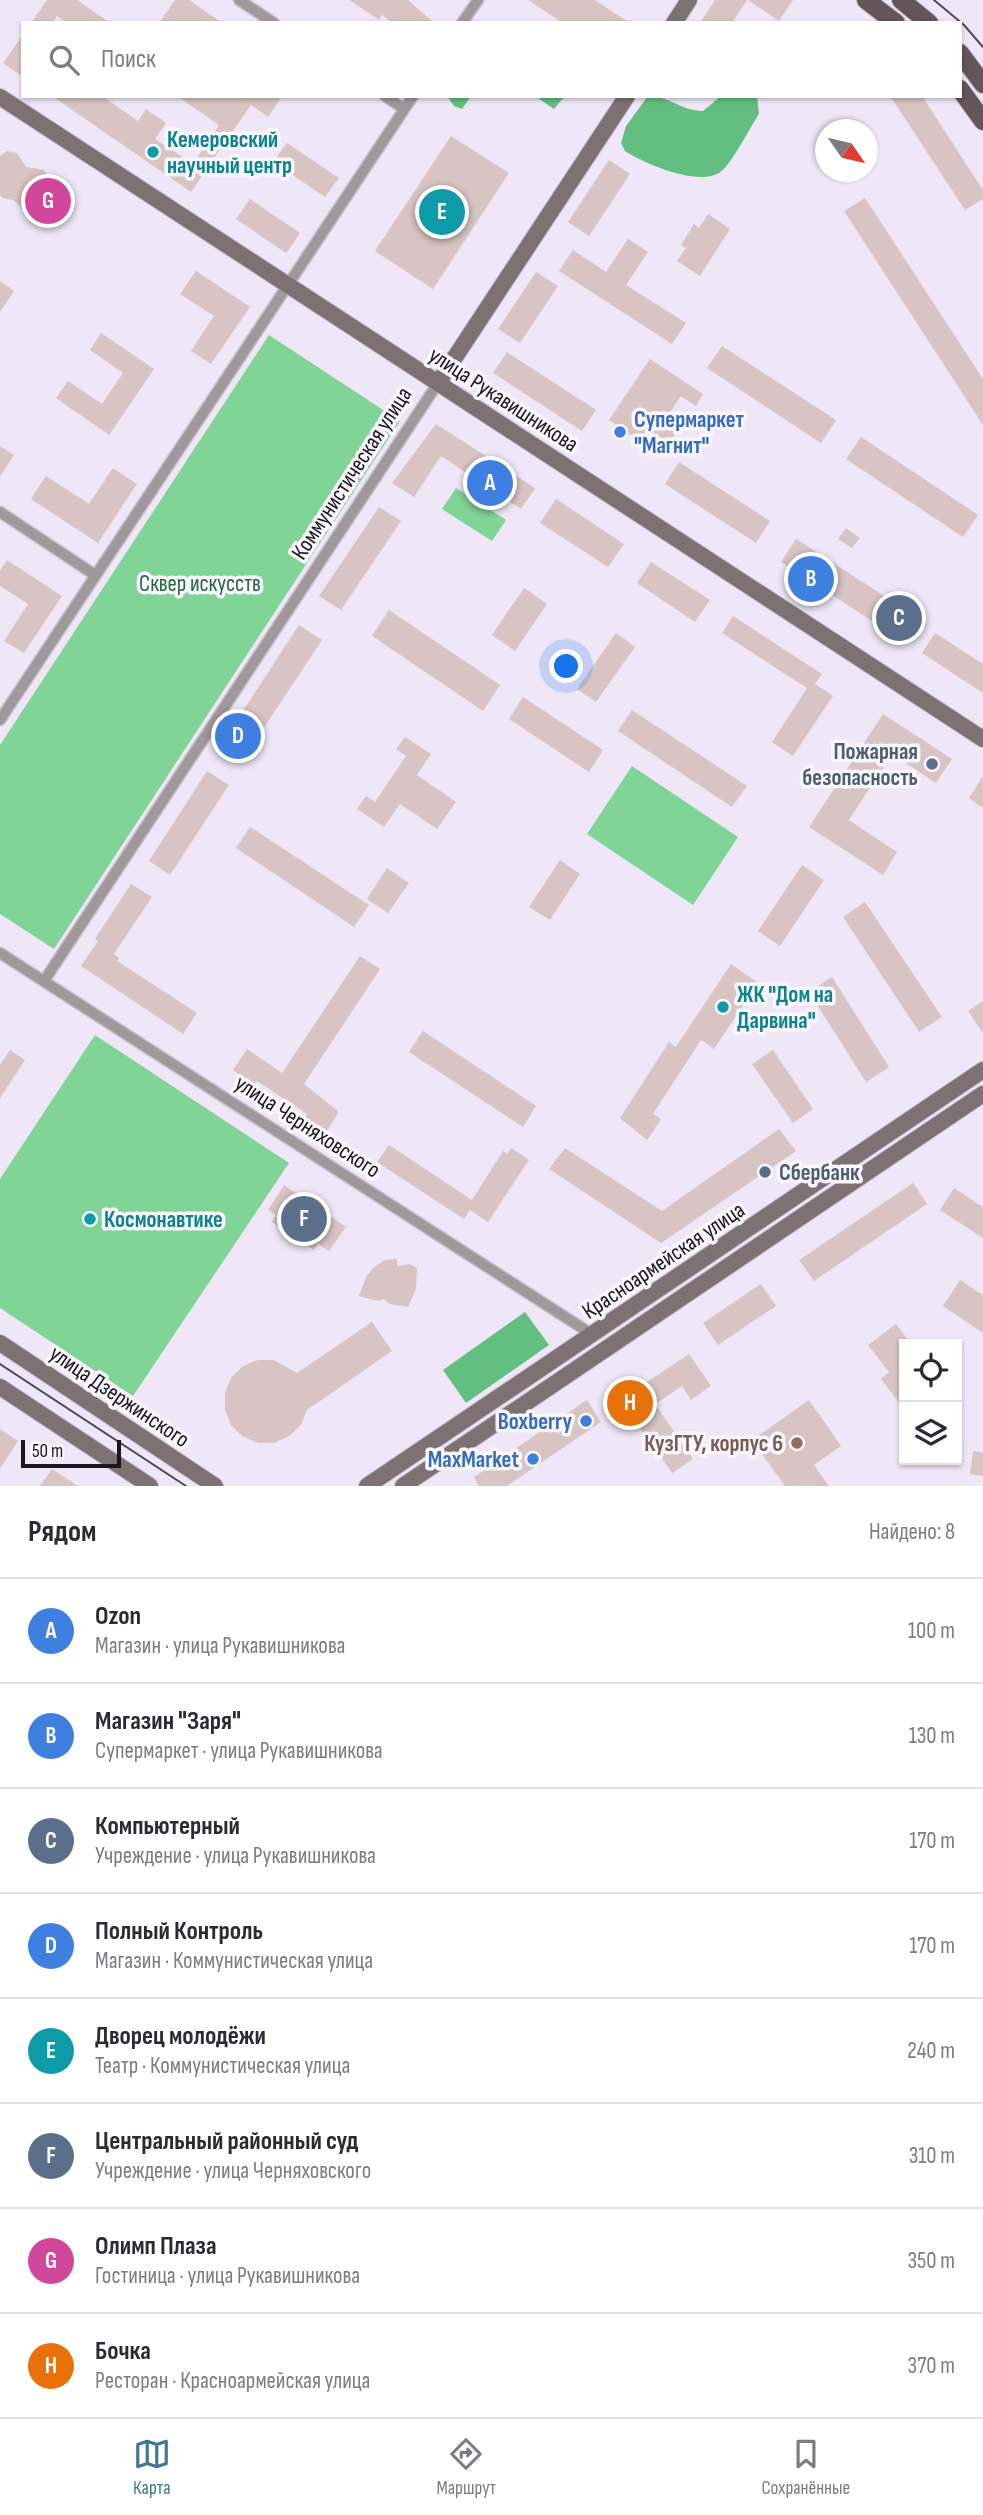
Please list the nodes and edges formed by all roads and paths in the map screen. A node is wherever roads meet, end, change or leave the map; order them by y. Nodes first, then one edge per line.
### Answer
1 (239, 0) edge
2 (478, 0) edge
3 (689, 0) edge
4 (866, 0) edge
5 (901, 0) edge
6 (271, 21) edge
7 (463, 21) edge
8 (675, 21) edge
9 (893, 21) edge
10 (927, 21) edge
11 (962, 56) edge
12 (983, 84) edge
13 (962, 92) edge
14 (0, 97) edge
15 (388, 98) edge
16 (412, 98) edge
17 (626, 98) edge
18 (404, 109) junction
19 (983, 121) edge
20 (286, 284) junction
21 (438, 383) junction
22 (0, 512) edge
23 (95, 575) junction
24 (0, 720) edge
25 (983, 739) edge
26 (0, 953) edge
27 (44, 981) junction
28 (983, 1070) edge
29 (983, 1094) edge
30 (593, 1335) junction
31 (0, 1343) edge
32 (0, 1387) edge
33 (150, 1486) edge
34 (215, 1486) edge
35 (367, 1486) edge
36 (403, 1486) edge

1 - 6 street
2 - 7 street
3 - 8 street
4 - 9 main road
5 - 10 main road
11 - 12 main road
13 - 19 main road
14 - 20 street, улица Рукавишникова
15 - 18 street
16 - 18 street
17 - 21 street, Коммунистическая улица
18 - 20 street
20 - 21 street, улица Рукавишникова
20 - 23 street
21 - 25 street, улица Рукавишникова
21 - 27 street, Коммунистическая улица
22 - 23 street
23 - 24 street
26 - 27 street, улица Черняховского
27 - 30 street, улица Черняховского
28 - 30 street, Красноармейская улица
29 - 36 street, Красноармейская улица
30 - 35 street, Красноармейская улица
31 - 34 street, улица Дзержинского
32 - 33 street

